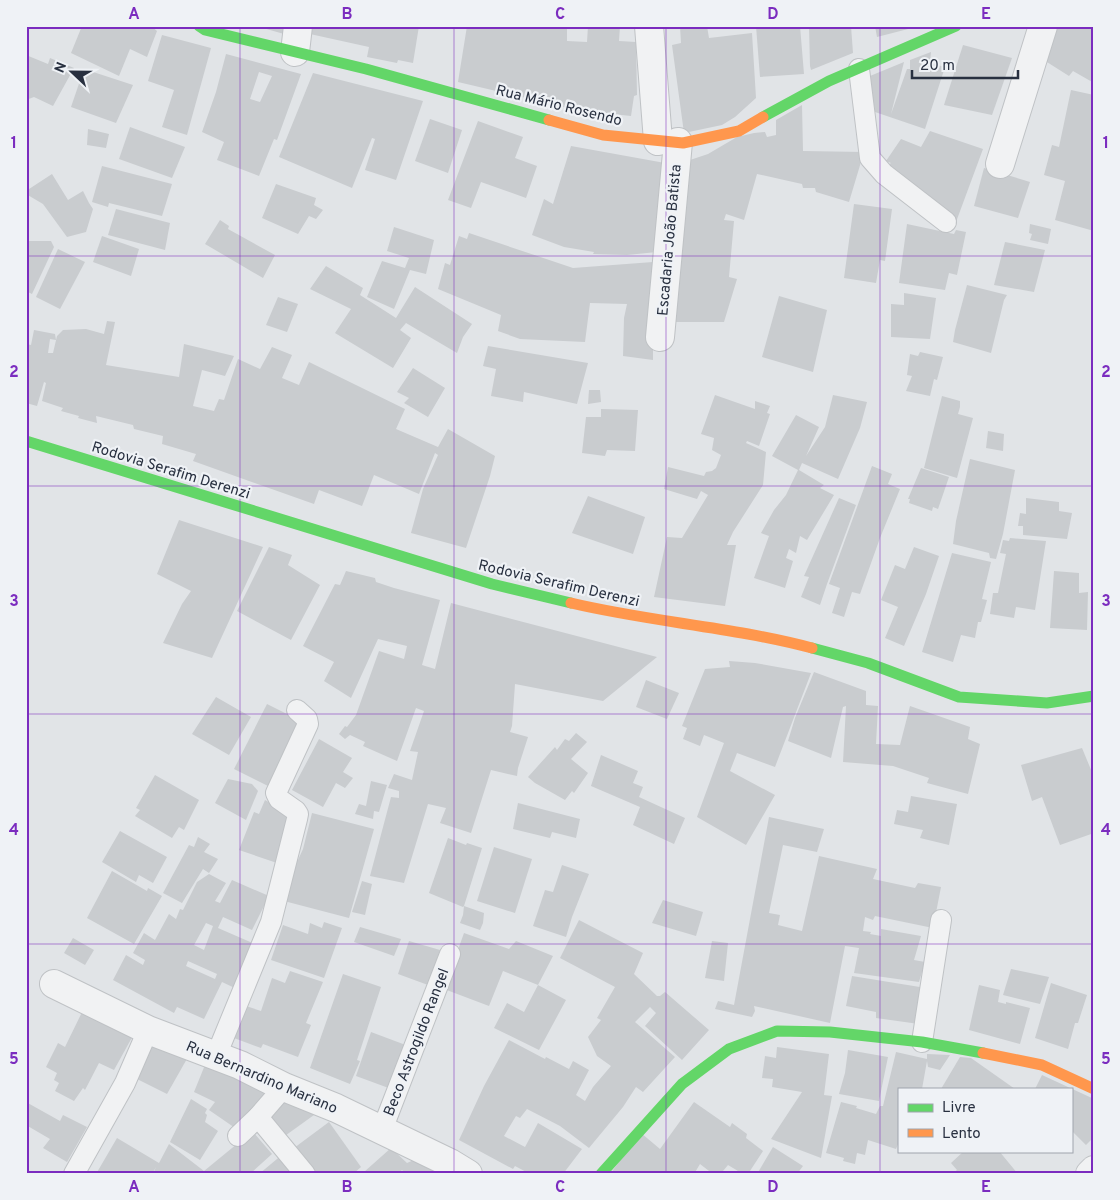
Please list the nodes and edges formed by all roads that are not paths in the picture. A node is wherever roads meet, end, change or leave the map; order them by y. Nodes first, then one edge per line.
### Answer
1 (199, 26) edge
2 (649, 26) edge
3 (956, 26) edge
4 (1042, 26) edge
5 (297, 39) edge
6 (859, 69) junction
7 (668, 141) junction
8 (1000, 164) dead end
9 (946, 222) dead end
10 (660, 337) dead end
11 (26, 441) edge
12 (1094, 696) edge
13 (297, 710) dead end
14 (941, 920) dead end
15 (450, 954) dead end
16 (54, 984) dead end
17 (148, 1030) junction
18 (922, 1042) junction
19 (216, 1056) junction
20 (284, 1087) junction
21 (1094, 1089) edge
22 (258, 1117) junction
23 (382, 1130) junction
24 (238, 1136) dead end
25 (1094, 1170) edge
26 (74, 1174) edge
27 (305, 1174) edge
28 (468, 1174) edge
29 (601, 1174) edge
30 (1090, 1174) edge

1 - 5 street, Rua Mário Rosendo
2 - 7 street, Escadaria João Batista
3 - 6 street, Rua Mário Rosendo
4 - 8 street
5 - 7 street, Rua Mário Rosendo
6 - 7 street, Rua Mário Rosendo
6 - 9 lane
7 - 10 street, Escadaria João Batista
11 - 12 street, Rodovia Serafim Derenzi
13 - 19 lane
14 - 18 lane
15 - 23 lane, Beco Astrogildo Rangel
16 - 17 street, Rua Bernardino Mariano
17 - 19 street, Rua Bernardino Mariano
17 - 26 lane
18 - 21 street
18 - 29 street
19 - 20 street, Rua Bernardino Mariano
20 - 22 lane
20 - 23 street, Rua Bernardino Mariano
22 - 24 lane
22 - 27 lane
23 - 28 street, Rua Bernardino Mariano
25 - 30 street

